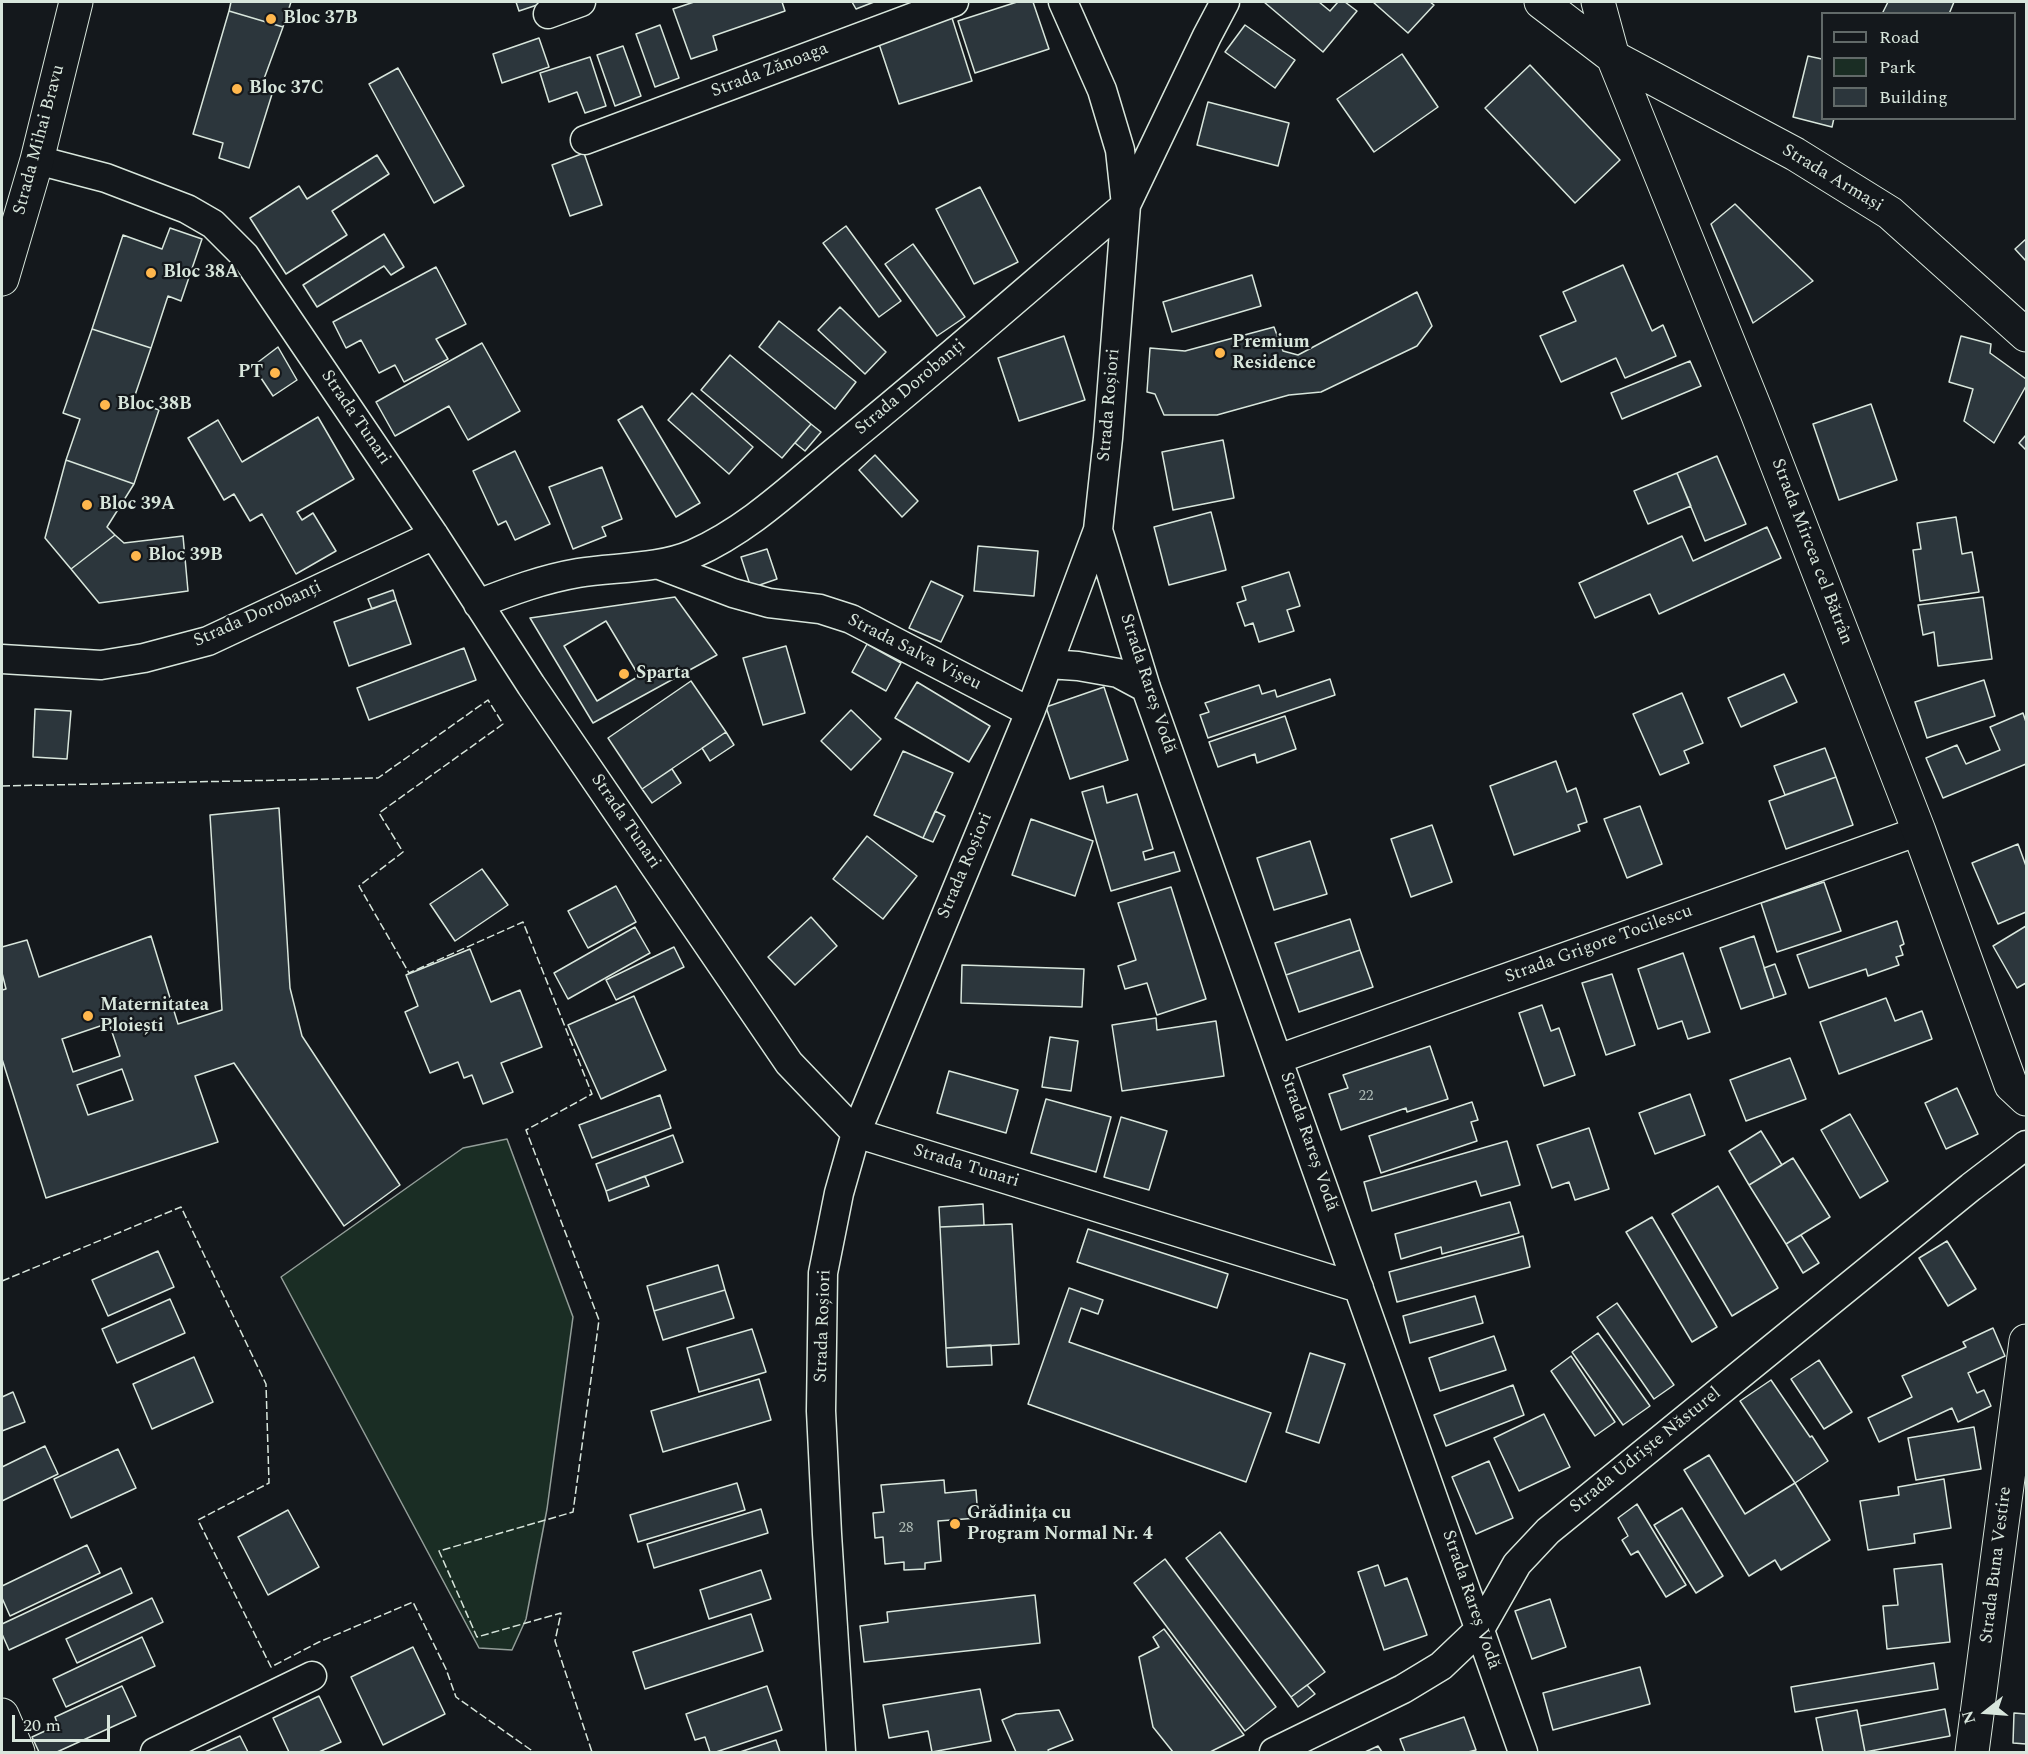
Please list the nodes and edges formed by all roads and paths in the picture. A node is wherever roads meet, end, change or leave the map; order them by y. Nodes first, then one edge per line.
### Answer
1 (76, 2) edge
2 (581, 2) edge
3 (954, 2) edge
4 (1063, 2) edge
5 (1225, 2) edge
6 (1541, 2) edge
7 (1598, 2) edge
8 (548, 14) dead end
9 (1613, 57) junction
10 (585, 140) dead end
11 (37, 160) junction
12 (1126, 205) junction
13 (2, 279) edge
14 (2026, 335) edge
15 (1098, 530) junction
16 (434, 535) junction
17 (657, 564) junction
18 (478, 604) junction
19 (2, 659) edge
20 (1048, 664) junction
21 (1146, 688) junction
22 (1030, 712) junction
23 (1919, 831) junction
24 (1278, 1059) junction
25 (2026, 1099) edge
26 (856, 1133) junction
27 (2026, 1145) edge
28 (1359, 1288) junction
29 (2026, 1341) edge
30 (1480, 1629) junction
31 (312, 1676) dead end
32 (155, 1752) edge
33 (841, 1752) edge
34 (1274, 1752) edge
35 (1523, 1752) edge
36 (1972, 1752) edge

1 - 11 street, Strada Mihai Bravu
2 - 8 street
3 - 10 street, Strada Zănoaga
4 - 12 street
5 - 12 street, Strada Roșiori
6 - 9 street, Strada Armași
7 - 9 street, Strada Mircea cel Bătrân
9 - 14 street, Strada Armași
9 - 23 street, Strada Mircea cel Bătrân
11 - 13 street, Strada Mihai Bravu
11 - 16 street, Strada Tunari
12 - 15 street, Strada Roșiori
12 - 17 street, Strada Dorobanți
15 - 20 street, Strada Roșiori
15 - 21 street, Strada Rareș Vodă
16 - 18 street, Strada Tunari
16 - 19 street, Strada Dorobanți
17 - 18 street, Strada Dorobanți
17 - 22 street, Strada Salva Vișeu
18 - 26 street, Strada Tunari
20 - 21 street
20 - 22 street, Strada Roșiori
21 - 24 street, Strada Rareș Vodă
22 - 26 street, Strada Roșiori
23 - 24 street, Strada Grigore Tocilescu
23 - 25 street, Strada Mircea cel Bătrân
24 - 28 street, Strada Rareș Vodă
26 - 28 street, Strada Tunari
26 - 33 street, Strada Roșiori
27 - 30 street, Strada Udriște Năsturel
28 - 30 street, Strada Rareș Vodă
29 - 36 street, Strada Buna Vestire
30 - 34 street, Strada Udriște Năsturel
30 - 35 street, Strada Rareș Vodă
31 - 32 street

